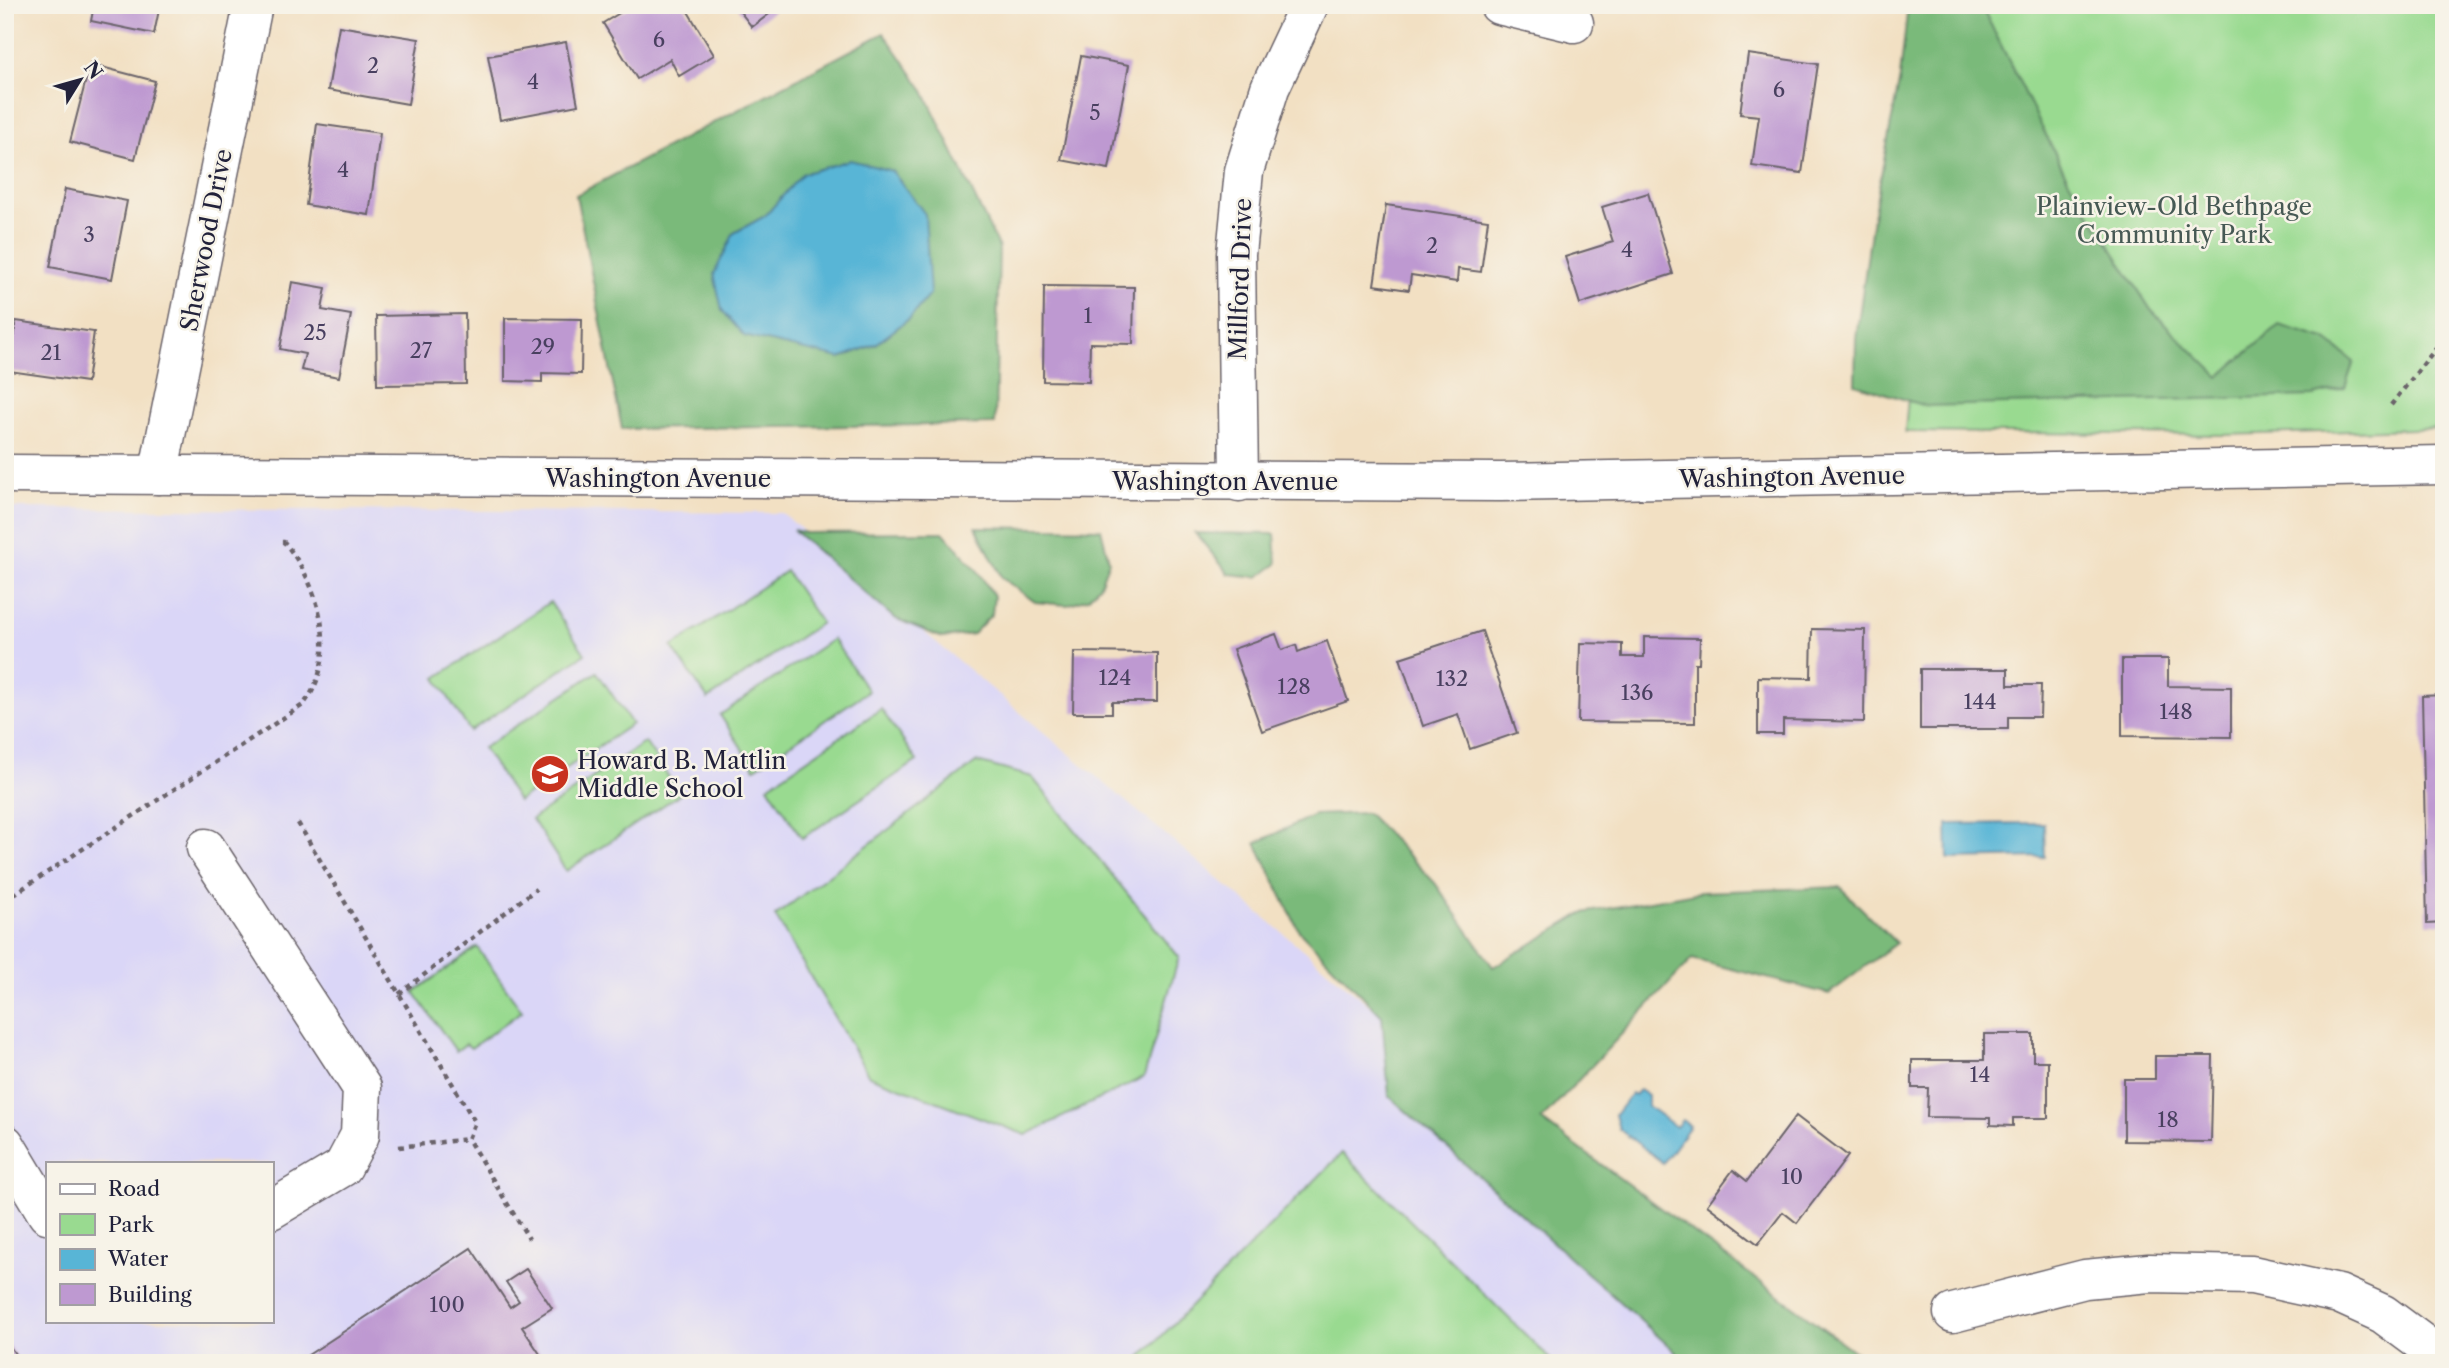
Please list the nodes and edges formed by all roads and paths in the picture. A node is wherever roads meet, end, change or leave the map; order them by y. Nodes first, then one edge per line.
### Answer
1 (253, 5) edge
2 (1309, 5) edge
3 (1499, 5) edge
4 (1574, 23) dead end
5 (2444, 338) edge
6 (2390, 405) dead end
7 (2444, 465) edge
8 (5, 474) edge
9 (158, 475) junction
10 (1239, 482) junction
11 (279, 542) dead end
12 (298, 823) dead end
13 (206, 848) dead end
14 (536, 889) dead end
15 (5, 900) edge
16 (399, 994) junction
17 (468, 1139) junction
18 (5, 1144) edge
19 (399, 1147) dead end
20 (273, 1209) edge
21 (46, 1212) edge
22 (529, 1239) dead end
23 (1954, 1313) dead end
24 (2444, 1362) edge

1 - 9 main road, Sherwood Drive
2 - 10 main road, Millford Drive
3 - 4 main road
5 - 6 path
7 - 10 main road, Washington Avenue
8 - 9 main road, Washington Avenue
9 - 10 main road, Washington Avenue
11 - 15 path
12 - 16 path
13 - 20 main road
14 - 16 path
16 - 17 path
17 - 19 path
17 - 22 path
18 - 21 main road
23 - 24 main road

